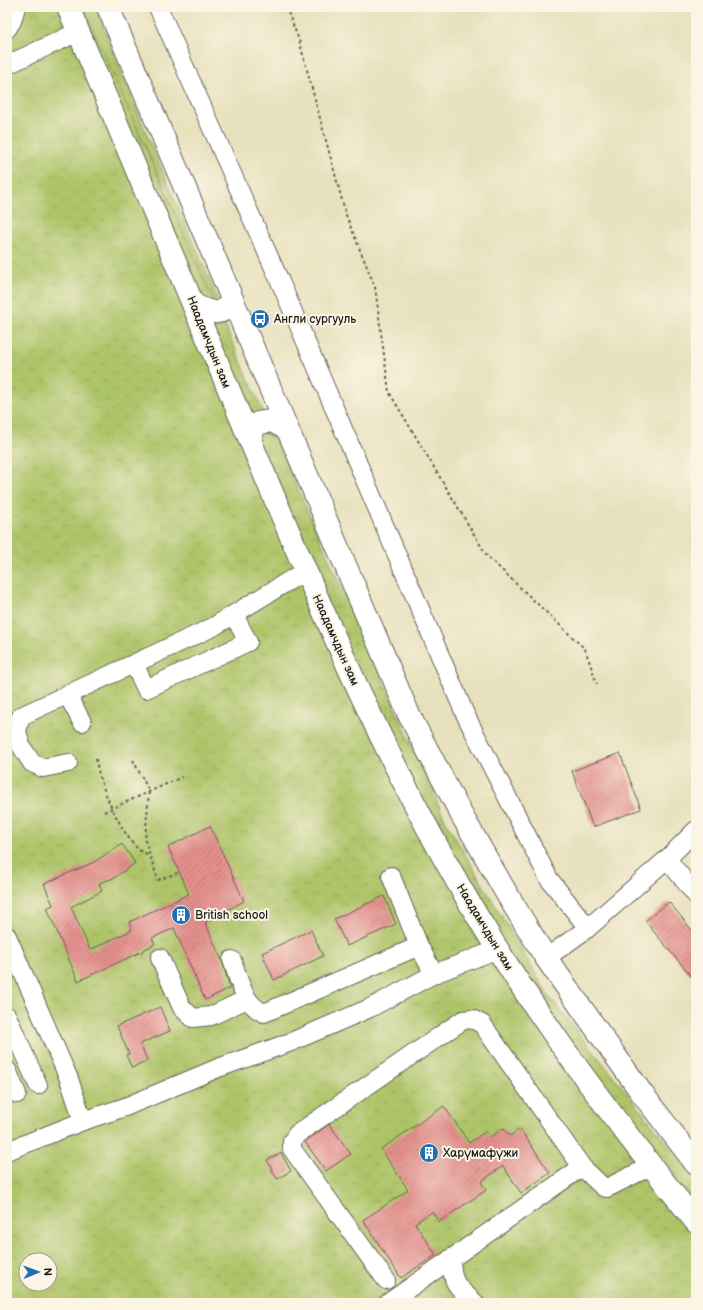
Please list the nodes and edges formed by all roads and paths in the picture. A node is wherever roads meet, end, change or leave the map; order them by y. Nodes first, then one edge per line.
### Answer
1 (16, 7) edge
2 (68, 7) edge
3 (108, 7) edge
4 (158, 7) edge
5 (286, 7) edge
6 (7, 29) edge
7 (78, 32) junction
8 (7, 65) edge
9 (231, 300) junction
10 (193, 304) junction
11 (287, 429) junction
12 (250, 442) junction
13 (305, 571) junction
14 (234, 615) junction
15 (134, 664) junction
16 (597, 684) dead end
17 (67, 694) junction
18 (82, 722) dead end
19 (96, 760) dead end
20 (134, 760) dead end
21 (68, 763) dead end
22 (182, 777) dead end
23 (149, 791) junction
24 (112, 808) junction
25 (104, 812) dead end
26 (694, 836) edge
27 (150, 856) junction
28 (666, 859) junction
29 (180, 872) dead end
30 (390, 876) dead end
31 (696, 895) edge
32 (588, 928) junction
33 (7, 936) edge
34 (420, 946) junction
35 (498, 949) junction
36 (160, 958) dead end
37 (546, 958) junction
38 (232, 960) dead end
39 (13, 964) edge
40 (434, 974) junction
41 (247, 999) junction
42 (7, 1016) edge
43 (7, 1070) edge
44 (38, 1085) dead end
45 (17, 1094) dead end
46 (83, 1121) junction
47 (7, 1151) edge
48 (696, 1164) edge
49 (651, 1166) junction
50 (582, 1167) junction
51 (696, 1222) edge
52 (450, 1258) junction
53 (386, 1280) dead end
54 (388, 1303) edge
55 (475, 1303) edge

1 - 6 street
2 - 7 highway, Наадамчдын зам
3 - 9 highway
4 - 32 street
5 - 16 path
7 - 8 street
7 - 10 highway, Наадамчдын зам
9 - 10 highway
9 - 11 highway
10 - 12 highway, Наадамчдын зам
11 - 12 highway
11 - 37 highway
12 - 13 highway, Наадамчдын зам
13 - 14 street
13 - 35 highway, Наадамчдын зам
14 - 15 street
14 - 15 street
15 - 17 street
17 - 18 street
17 - 21 street
19 - 24 path
20 - 23 path
22 - 23 path
23 - 24 path
23 - 27 path
24 - 25 path
24 - 27 path
26 - 28 street
27 - 29 path
28 - 31 street
28 - 32 street
30 - 34 street
32 - 37 street
33 - 39 street
34 - 40 street
34 - 41 street
35 - 40 street
35 - 49 highway, Наадамчдын зам
36 - 41 street
37 - 48 highway
38 - 41 street
39 - 46 street
40 - 46 street
42 - 44 street
43 - 45 street
46 - 47 street
49 - 50 street
49 - 51 highway, Наадамчдын зам
50 - 52 street
50 - 53 street
52 - 54 street
52 - 55 street

